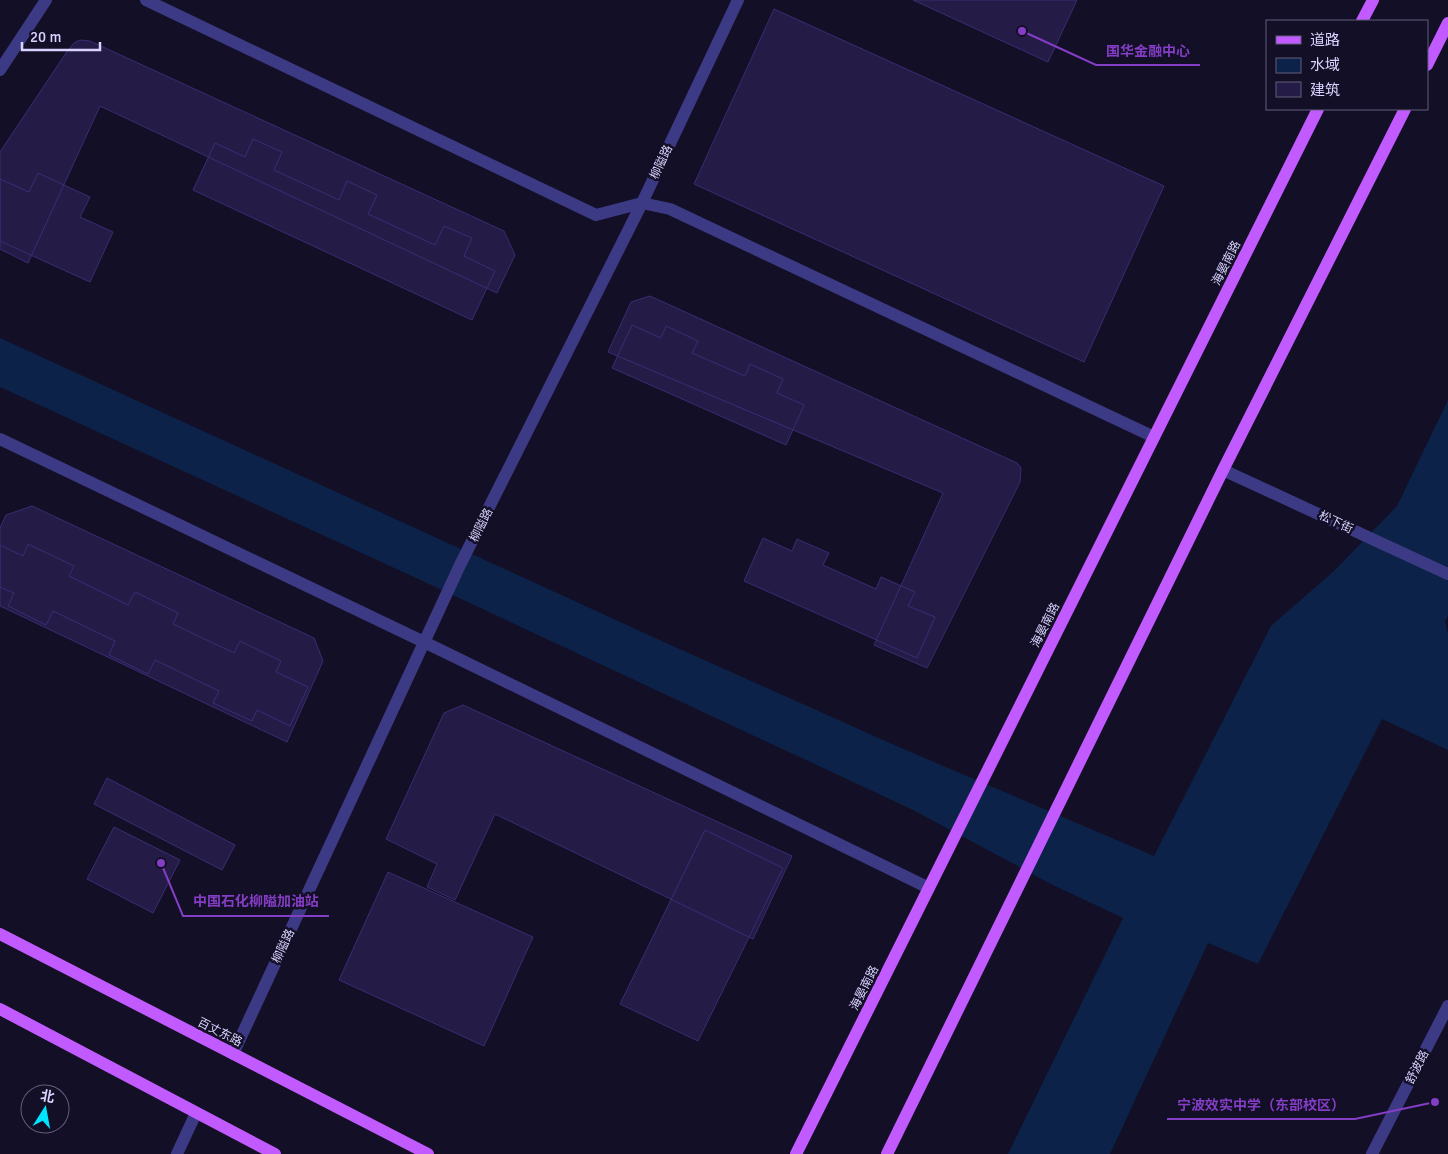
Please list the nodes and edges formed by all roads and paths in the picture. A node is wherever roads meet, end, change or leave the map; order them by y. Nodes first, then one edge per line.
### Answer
1 (46, 0) edge
2 (146, 0) edge
3 (738, 0) edge
4 (1373, 0) edge
5 (1363, 20) edge
6 (1448, 23) edge
7 (1428, 63) edge
8 (0, 70) edge
9 (1318, 110) edge
10 (1404, 110) edge
11 (642, 203) junction
12 (1154, 437) junction
13 (0, 439) edge
14 (1223, 470) junction
15 (1448, 574) edge
16 (424, 642) junction
17 (929, 888) junction
18 (0, 934) edge
19 (1448, 1006) edge
20 (0, 1009) edge
21 (233, 1054) junction
22 (196, 1113) junction
23 (177, 1154) edge
24 (275, 1154) edge
25 (428, 1154) edge
26 (796, 1154) edge
27 (887, 1154) edge
28 (1372, 1154) edge

1 - 8 street
2 - 11 street
3 - 11 street, 柳隘路
4 - 5 main road
6 - 7 main road
9 - 12 main road, 海晏南路
10 - 14 main road
11 - 12 street
11 - 16 street, 柳隘路
12 - 17 main road, 海晏南路
13 - 16 street
14 - 15 street, 松下街
14 - 27 main road
16 - 17 street
16 - 21 street, 柳隘路
17 - 26 main road, 海晏南路
18 - 21 main road, 百丈东路
19 - 28 street, 舒波路
20 - 22 main road
21 - 25 main road, 百丈东路
22 - 23 street
22 - 24 main road

